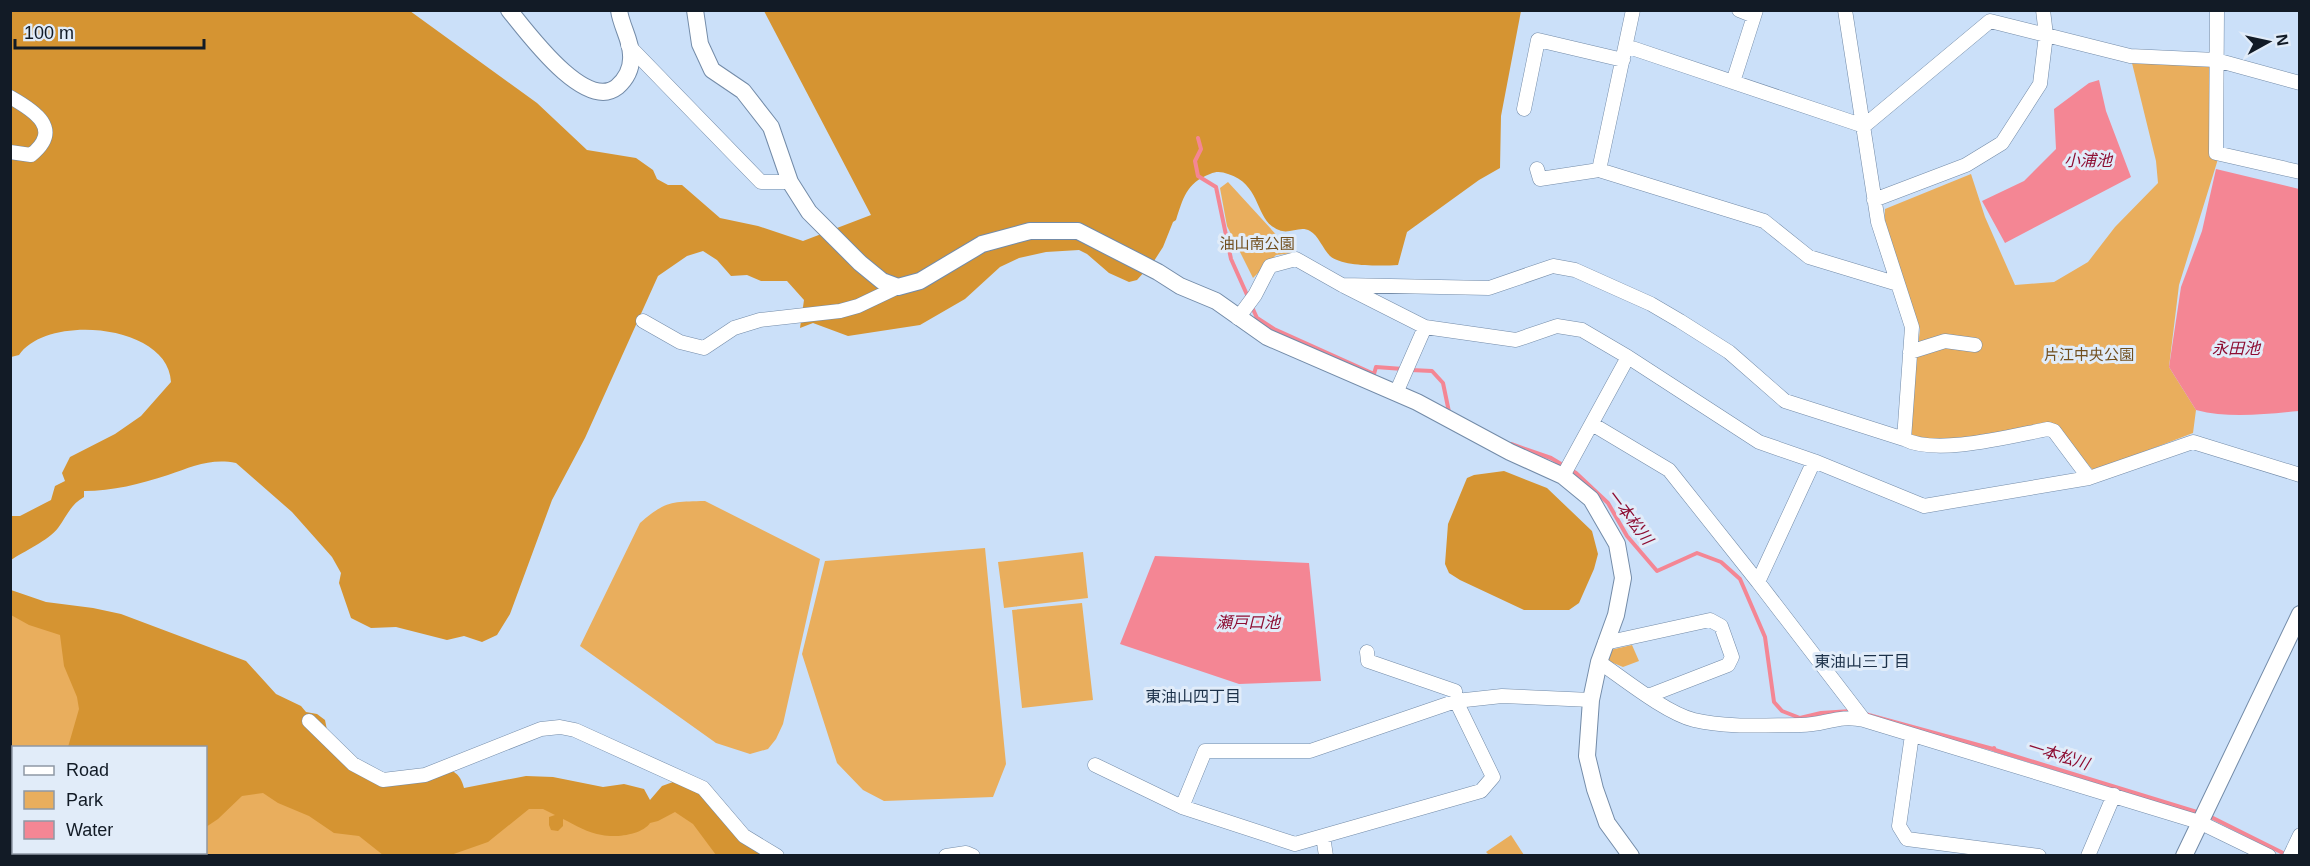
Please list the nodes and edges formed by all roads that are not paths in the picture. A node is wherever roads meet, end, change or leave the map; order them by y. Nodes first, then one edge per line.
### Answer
1 (509, 10) edge
2 (619, 10) edge
3 (694, 10) edge
4 (1633, 10) edge
5 (1739, 10) edge
6 (1845, 10) edge
7 (2043, 10) edge
8 (2217, 10) edge
9 (1755, 13) edge
10 (2046, 35) junction
11 (628, 45) junction
12 (1626, 46) junction
13 (1623, 60) junction
14 (2216, 60) junction
15 (1733, 82) junction
16 (2300, 83) edge
17 (10, 97) edge
18 (1528, 105) dead end
19 (1864, 126) junction
20 (10, 152) edge
21 (1538, 169) dead end
22 (1599, 170) junction
23 (2300, 172) edge
24 (790, 182) junction
25 (1874, 200) junction
26 (1898, 284) junction
27 (1342, 285) junction
28 (898, 287) junction
29 (1241, 314) junction
30 (643, 321) dead end
31 (1425, 327) junction
32 (1975, 345) dead end
33 (1910, 352) junction
34 (1628, 357) junction
35 (1396, 393) junction
36 (1592, 424) junction
37 (1904, 440) junction
38 (1814, 460) junction
39 (2300, 475) edge
40 (1563, 476) junction
41 (2089, 478) junction
42 (1758, 582) junction
43 (2300, 614) edge
44 (1605, 643) junction
45 (1367, 652) dead end
46 (1599, 662) junction
47 (1648, 696) junction
48 (1591, 700) junction
49 (1455, 701) junction
50 (1864, 718) junction
51 (309, 722) dead end
52 (1912, 735) junction
53 (1095, 765) dead end
54 (2114, 795) junction
55 (1182, 807) junction
56 (2203, 815) junction
57 (2300, 835) edge
58 (1323, 837) junction
59 (2291, 853) edge
60 (777, 855) edge
61 (946, 855) edge
62 (973, 855) edge
63 (1326, 855) edge
64 (1631, 855) edge
65 (2040, 855) edge
66 (2088, 855) edge
67 (2184, 855) edge
68 (2269, 855) edge

1 - 11 street
2 - 11 street
3 - 24 street
4 - 12 street
5 - 9 street
6 - 19 street
7 - 10 street
8 - 14 street
9 - 15 street
10 - 14 street
10 - 19 street
10 - 25 street
11 - 24 street
12 - 13 street
12 - 15 street
13 - 18 street
13 - 22 street
14 - 16 street
14 - 23 street
15 - 19 street
17 - 20 street
19 - 25 street
21 - 22 street
22 - 26 street
24 - 28 street
25 - 26 street
26 - 33 street
27 - 29 street
27 - 31 street
27 - 37 street
28 - 29 street
28 - 30 street
29 - 35 street
31 - 34 street
31 - 35 street
32 - 33 street
33 - 37 street
34 - 36 street
34 - 38 street
35 - 40 street
36 - 40 street
36 - 42 street
37 - 41 street
38 - 41 street
38 - 42 street
39 - 41 street
40 - 44 street
42 - 50 street
43 - 56 street
44 - 46 street
44 - 47 street
45 - 49 street
46 - 47 street
46 - 48 street
47 - 50 street
48 - 49 street
48 - 64 street
49 - 55 street
49 - 58 street
50 - 52 street
51 - 60 street
52 - 54 street
52 - 65 street
53 - 55 street
54 - 56 street
54 - 66 street
55 - 58 street
56 - 67 street
56 - 68 street
57 - 59 street
58 - 63 street
61 - 62 street

